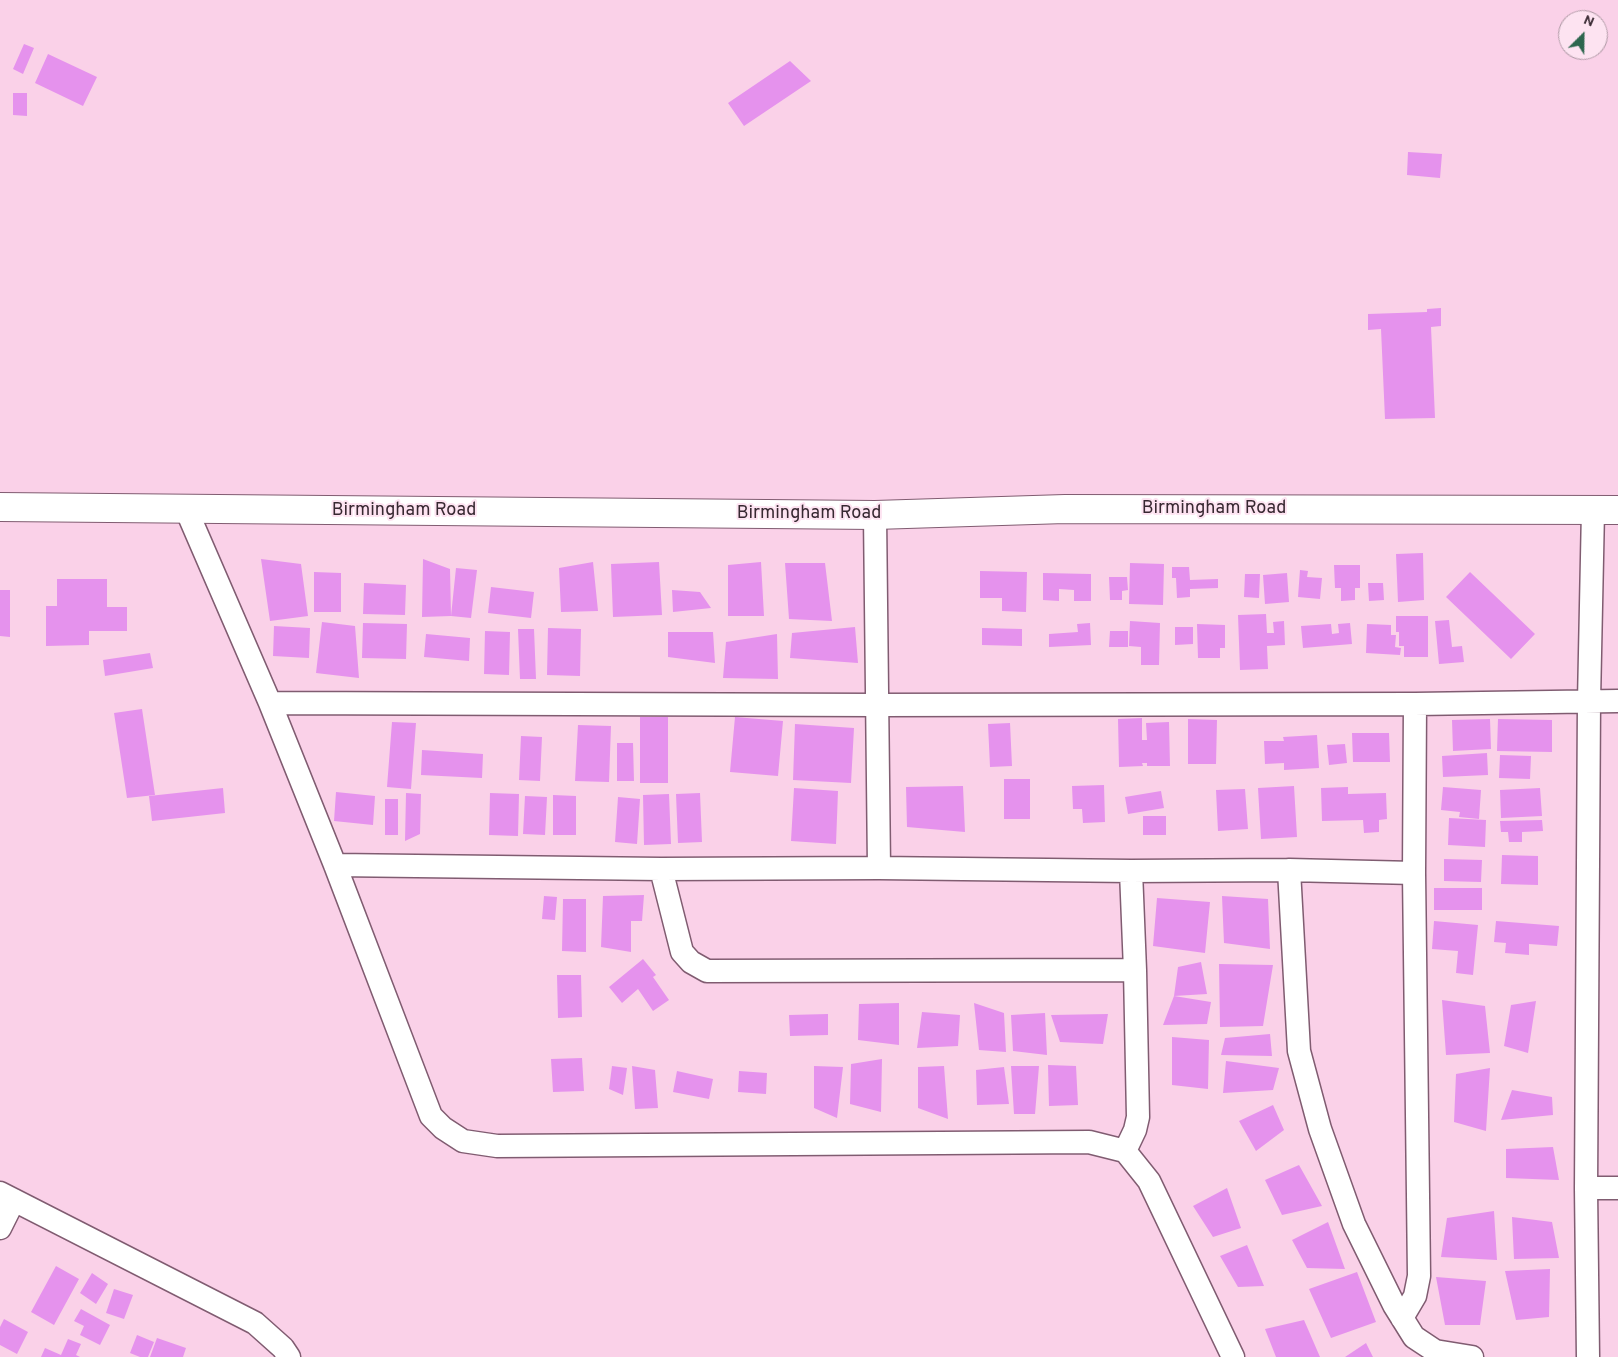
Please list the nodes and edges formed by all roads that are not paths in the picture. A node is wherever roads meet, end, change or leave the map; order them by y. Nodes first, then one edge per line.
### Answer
1 (0, 507) edge
2 (186, 509) junction
3 (1605, 510) edge
4 (875, 515) junction
5 (1589, 701) junction
6 (1618, 701) edge
7 (270, 702) junction
8 (1415, 704) junction
9 (876, 705) junction
10 (335, 865) junction
11 (879, 868) junction
12 (661, 869) junction
13 (1289, 870) junction
14 (1131, 871) junction
15 (1414, 873) junction
16 (1135, 970) junction
17 (1125, 1150) junction
18 (1586, 1188) junction
19 (1618, 1188) edge
20 (7, 1197) edge
21 (0, 1228) edge
22 (1402, 1318) junction
23 (289, 1357) edge
24 (1233, 1357) edge
25 (1472, 1357) edge
26 (1588, 1357) edge

1 - 2 street, Birmingham Road
2 - 4 street, Birmingham Road
2 - 7 street
3 - 4 street, Birmingham Road
3 - 5 street
4 - 9 street
5 - 6 street
5 - 8 street
5 - 18 street
7 - 9 street
7 - 10 street
8 - 9 street
8 - 15 street
9 - 11 street
10 - 12 street
10 - 17 street
11 - 12 street
11 - 14 street
12 - 16 street
13 - 14 street
13 - 15 street
13 - 22 street
14 - 16 street
15 - 22 street
16 - 17 street
17 - 24 street
18 - 19 street
18 - 26 street
20 - 21 street
20 - 23 street
22 - 25 street

